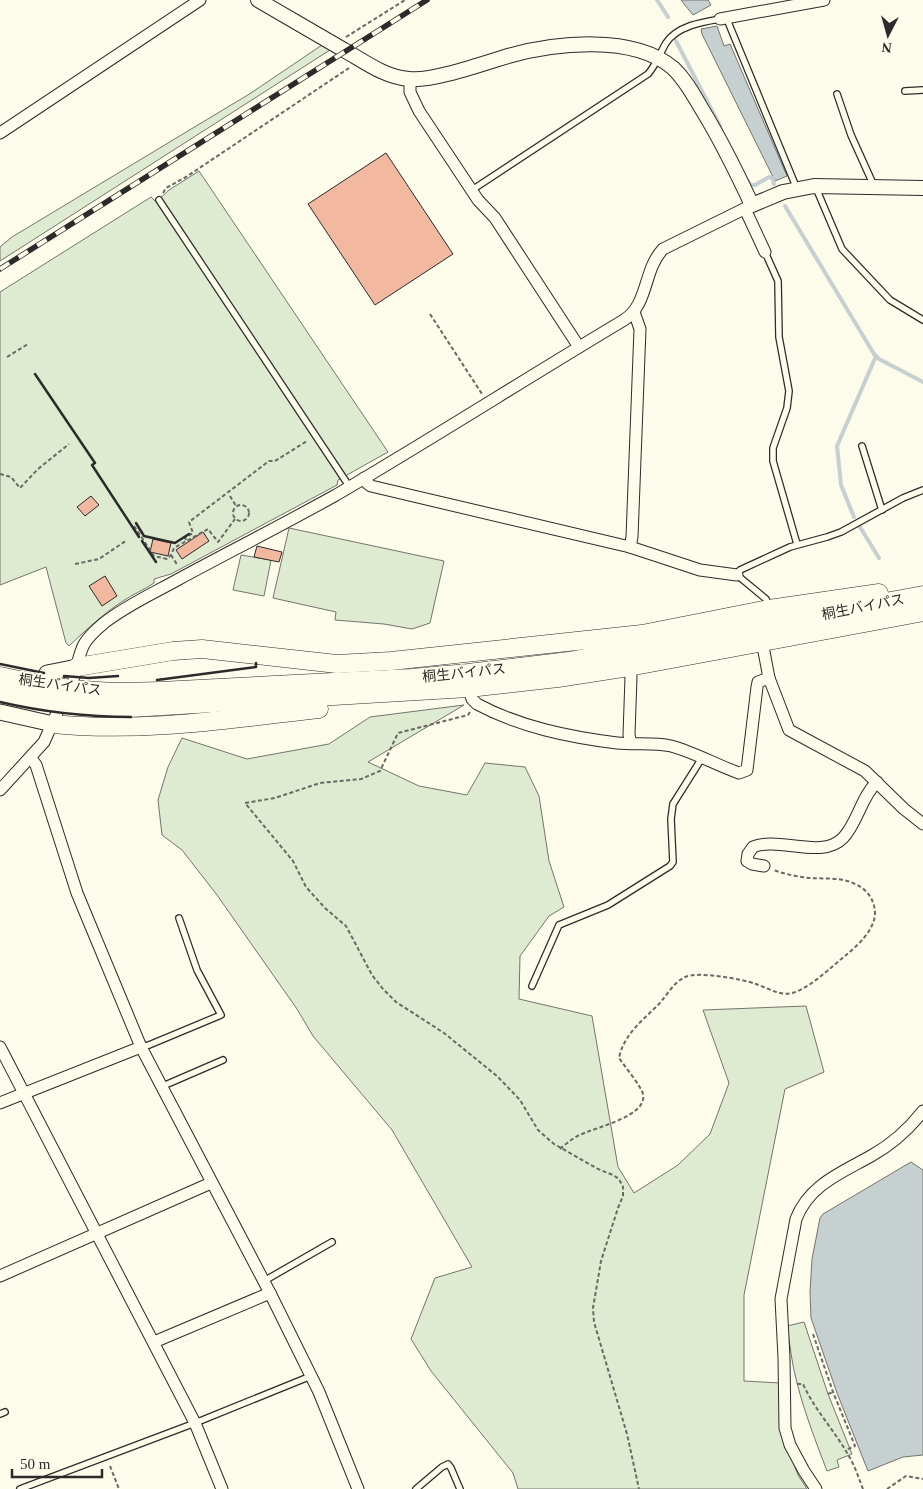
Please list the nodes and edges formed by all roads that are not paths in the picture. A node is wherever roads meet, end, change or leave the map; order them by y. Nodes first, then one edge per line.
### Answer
1 (200, 0) edge
2 (258, 0) edge
3 (824, 0) edge
4 (723, 18) junction
5 (658, 59) junction
6 (410, 80) junction
7 (923, 90) edge
8 (905, 91) dead end
9 (837, 94) dead end
10 (0, 133) edge
11 (815, 186) junction
12 (874, 186) junction
13 (797, 188) junction
14 (923, 188) edge
15 (472, 190) junction
16 (159, 200) road end
17 (749, 207) junction
18 (765, 252) joint
19 (634, 312) junction
20 (923, 320) edge
21 (579, 347) junction
22 (862, 446) dead end
23 (364, 478) junction
24 (349, 486) junction
25 (923, 490) edge
26 (882, 510) junction
27 (797, 544) junction
28 (630, 547) junction
29 (737, 575) junction
30 (923, 591) edge
31 (923, 596) edge
32 (769, 609) junction
33 (923, 612) edge
34 (762, 641) junction
35 (630, 667) junction
36 (76, 672) junction
37 (47, 673) dead end
38 (0, 676) edge
39 (769, 678) junction
40 (0, 692) edge
41 (428, 692) junction
42 (473, 696) junction
43 (0, 712) edge
44 (55, 718) junction
45 (631, 743) junction
46 (31, 758) junction
47 (702, 758) junction
48 (877, 782) junction
49 (0, 790) edge
50 (923, 824) edge
51 (764, 866) road end
52 (179, 918) dead end
53 (532, 986) dead end
54 (0, 1047) edge
55 (141, 1047) junction
56 (223, 1060) dead end
57 (163, 1086) junction
58 (23, 1094) junction
59 (0, 1103) edge
60 (923, 1111) edge
61 (212, 1184) junction
62 (97, 1234) junction
63 (332, 1242) dead end
64 (0, 1276) edge
65 (264, 1280) junction
66 (270, 1293) junction
67 (154, 1342) junction
68 (312, 1376) junction
69 (195, 1423) junction
70 (20, 1489) edge
71 (222, 1489) edge
72 (358, 1489) edge
73 (416, 1489) edge
74 (460, 1489) edge
75 (816, 1489) edge

1 - 10 street
2 - 6 street
3 - 4 street
4 - 5 lane
4 - 13 lane
5 - 6 street
5 - 15 lane
5 - 17 street
6 - 15 street
7 - 8 lane
9 - 12 lane
11 - 12 street
11 - 13 street
11 - 20 lane
12 - 14 street
13 - 17 street
15 - 21 street
16 - 24 lane
17 - 18 street
17 - 19 street
18 - 27 lane
19 - 21 street
19 - 28 street
21 - 23 street
22 - 26 lane
23 - 24 street
23 - 28 street
24 - 36 street
25 - 26 lane
26 - 27 lane
27 - 29 lane
28 - 29 street
29 - 32 lane
30 - 32 highway
31 - 38 highway, 桐生バイパス
32 - 36 highway
33 - 34 highway, 桐生バイパス
34 - 35 highway, 桐生バイパス
34 - 39 street
35 - 42 highway, 桐生バイパス
35 - 45 street
36 - 37 main road
39 - 47 street
39 - 48 street
40 - 41 highway, 桐生バイパス
41 - 42 highway, 桐生バイパス
41 - 44 highway
42 - 45 street
43 - 44 main road
44 - 46 street
45 - 47 street
46 - 49 street
46 - 55 street
47 - 53 lane
48 - 50 street
48 - 51 street
52 - 55 lane
54 - 58 street
55 - 57 street
55 - 58 street
56 - 57 lane
57 - 61 street
58 - 59 street
58 - 62 street
60 - 75 street
61 - 62 street
61 - 65 street
62 - 64 street
62 - 67 street
63 - 65 lane
65 - 66 street
66 - 67 street
66 - 68 street
67 - 69 street
68 - 69 lane
68 - 72 street
69 - 70 lane
69 - 71 street
73 - 74 lane

